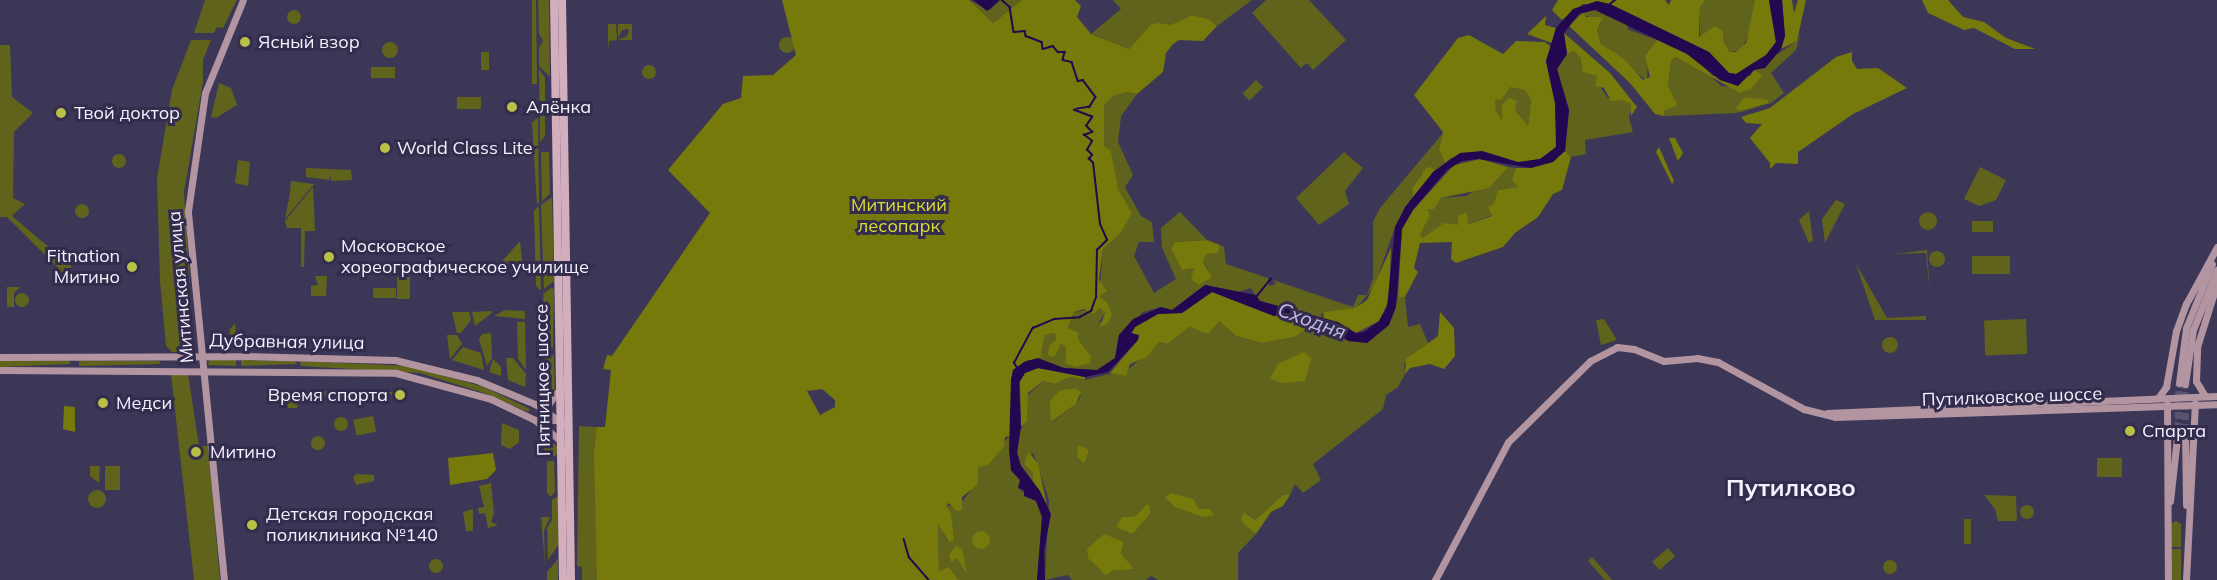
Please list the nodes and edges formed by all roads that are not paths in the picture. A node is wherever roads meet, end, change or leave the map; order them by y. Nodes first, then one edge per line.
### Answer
1 (243, 0) edge
2 (554, 0) edge
3 (562, 0) edge
4 (2217, 247) edge
5 (2217, 253) edge
6 (2217, 270) edge
7 (2217, 283) edge
8 (201, 356) junction
9 (0, 357) edge
10 (0, 370) edge
11 (203, 370) junction
12 (560, 388) junction
13 (2208, 396) junction
14 (2217, 396) edge
15 (2157, 399) junction
16 (2195, 401) junction
17 (2167, 402) junction
18 (535, 404) junction
19 (2217, 404) edge
20 (1809, 411) junction
21 (568, 414) junction
22 (535, 420) junction
23 (561, 421) junction
24 (569, 430) junction
25 (560, 440) junction
26 (2187, 523) junction
27 (2167, 525) junction
28 (224, 580) edge
29 (563, 580) edge
30 (571, 580) edge
31 (1435, 580) edge
32 (2168, 580) edge
33 (2186, 580) edge

1 - 8 main road, Митинская улица
2 - 12 main road, Пятницкое шоссе
3 - 21 main road, Пятницкое шоссе
4 - 15 main road
5 - 6 main road
7 - 13 main road
8 - 9 main road, Дубравная улица
8 - 11 main road, Митинская улица
8 - 18 main road, Дубравная улица
10 - 11 main road, Дубравная улица
11 - 22 main road, Дубравная улица
11 - 28 main road, Митинская улица
12 - 18 main road
12 - 23 main road, Пятницкое шоссе
13 - 14 main road, Путилковское шоссе
13 - 16 main road, Путилковское шоссе
15 - 17 main road, Путилковское шоссе
15 - 20 main road, Путилковское шоссе
16 - 17 main road, Путилковское шоссе
16 - 19 main road, Путилковское шоссе
16 - 26 main road
17 - 20 main road, Путилковское шоссе
17 - 27 main road
18 - 23 main road, Дубравная улица
20 - 31 main road, Путилковское шоссе
21 - 23 main road
21 - 24 main road, Пятницкое шоссе
22 - 23 main road, Дубравная улица
22 - 25 main road, Дубравная улица
23 - 24 main road, Дубравная улица
23 - 25 main road, Пятницкое шоссе
24 - 30 main road, Пятницкое шоссе
25 - 29 main road, Пятницкое шоссе
26 - 27 main road
26 - 33 main road
27 - 32 main road

